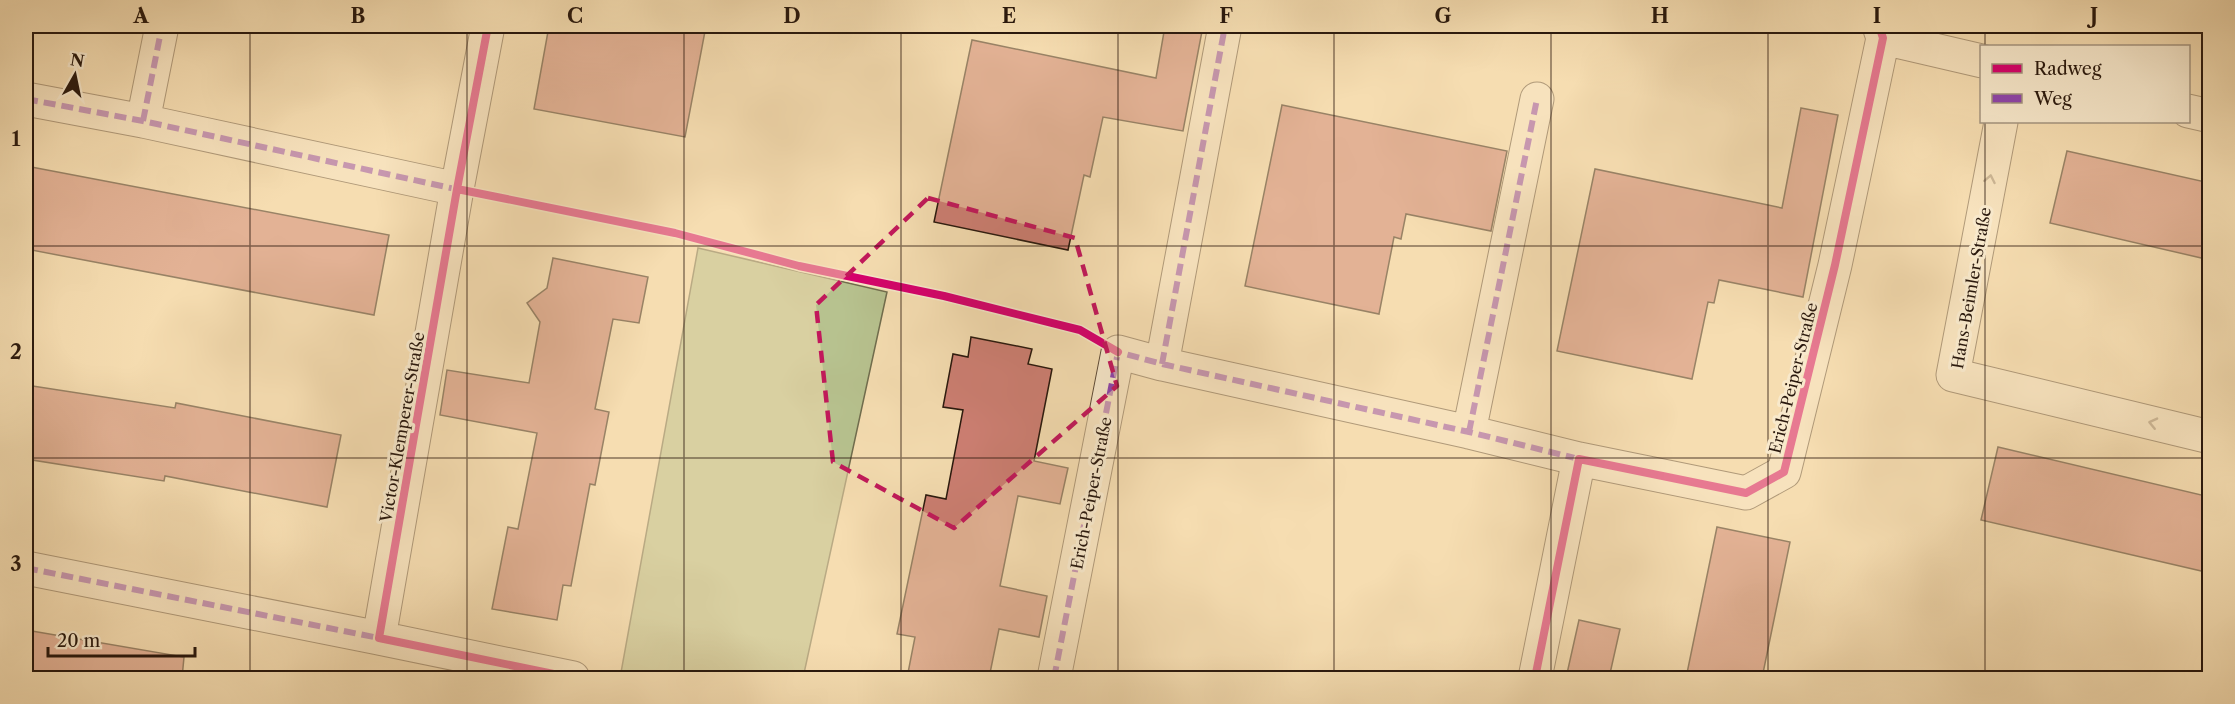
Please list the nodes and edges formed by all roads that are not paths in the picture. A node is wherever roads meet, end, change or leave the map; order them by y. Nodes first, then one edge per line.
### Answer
1 (162, 26) edge
2 (488, 26) edge
3 (1225, 26) edge
4 (1881, 32) edge
5 (1980, 60) edge
6 (26, 99) edge
7 (1537, 99) dead end
8 (2190, 111) edge
9 (2210, 116) edge
10 (143, 121) junction
11 (2001, 123) edge
12 (457, 189) junction
13 (1162, 364) junction
14 (1468, 432) junction
15 (2210, 437) edge
16 (1579, 459) junction
17 (26, 568) edge
18 (379, 638) junction
19 (573, 678) edge
20 (1054, 678) edge
21 (1535, 678) edge

1 - 10 street
2 - 12 street, Victor-Klemperer-Straße
3 - 13 street
4 - 5 street
4 - 16 street, Erich-Peiper-Straße
6 - 10 street
7 - 14 street
8 - 9 street
10 - 12 street
15 -> 11 street, Hans-Beimler-Straße
12 - 18 street, Victor-Klemperer-Straße
13 - 14 street, Erich-Peiper-Straße
13 - 20 street, Erich-Peiper-Straße
14 - 16 street, Erich-Peiper-Straße
16 - 21 street
17 - 18 street
18 - 19 street

